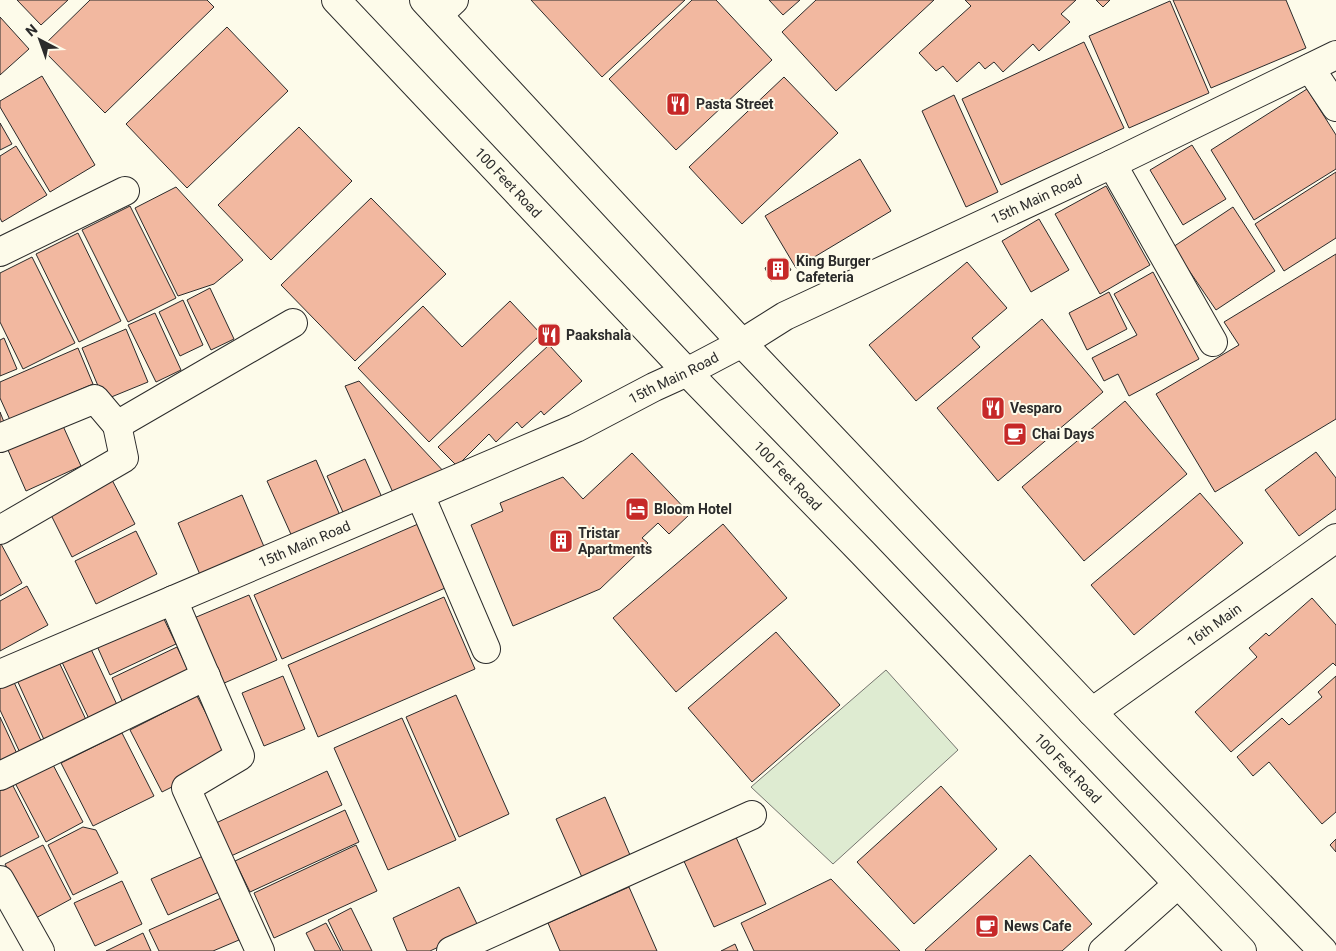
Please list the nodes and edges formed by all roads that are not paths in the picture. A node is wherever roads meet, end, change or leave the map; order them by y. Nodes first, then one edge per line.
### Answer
1 (336, 0) edge
2 (438, 5) edge
3 (1336, 55) edge
4 (1310, 68) junction
5 (1336, 107) edge
6 (1112, 164) junction
7 (125, 190) dead end
8 (0, 252) edge
9 (293, 323) dead end
10 (742, 342) junction
11 (1213, 342) dead end
12 (687, 372) junction
13 (117, 426) junction
14 (0, 438) edge
15 (420, 495) junction
16 (0, 530) edge
17 (1336, 538) edge
18 (173, 600) junction
19 (486, 649) dead end
20 (0, 674) edge
21 (206, 676) junction
22 (1092, 712) junction
23 (0, 776) edge
24 (752, 815) dead end
25 (0, 880) edge
26 (1178, 884) junction
27 (40, 951) edge
28 (260, 951) edge
29 (451, 951) edge
30 (1102, 951) edge
31 (1242, 951) edge
32 (1322, 951) edge

1 - 12 street, 100 Feet Road
2 - 10 street
3 - 4 street, 15th Main Road
4 - 5 street
4 - 6 street, 15th Main Road
6 - 10 street, 15th Main Road
6 - 11 street
7 - 8 street
9 - 13 street
10 - 12 street, 15th Main Road
10 - 22 street
12 - 15 street, 15th Main Road
12 - 26 street, 100 Feet Road
13 - 14 street
13 - 16 street
15 - 18 street, 15th Main Road
15 - 19 street
17 - 22 street, 16th Main
18 - 20 street, 15th Main Road
18 - 21 street
21 - 23 street
21 - 28 street
22 - 32 street
24 - 29 street
25 - 27 street
26 - 30 street
26 - 31 street, 100 Feet Road

